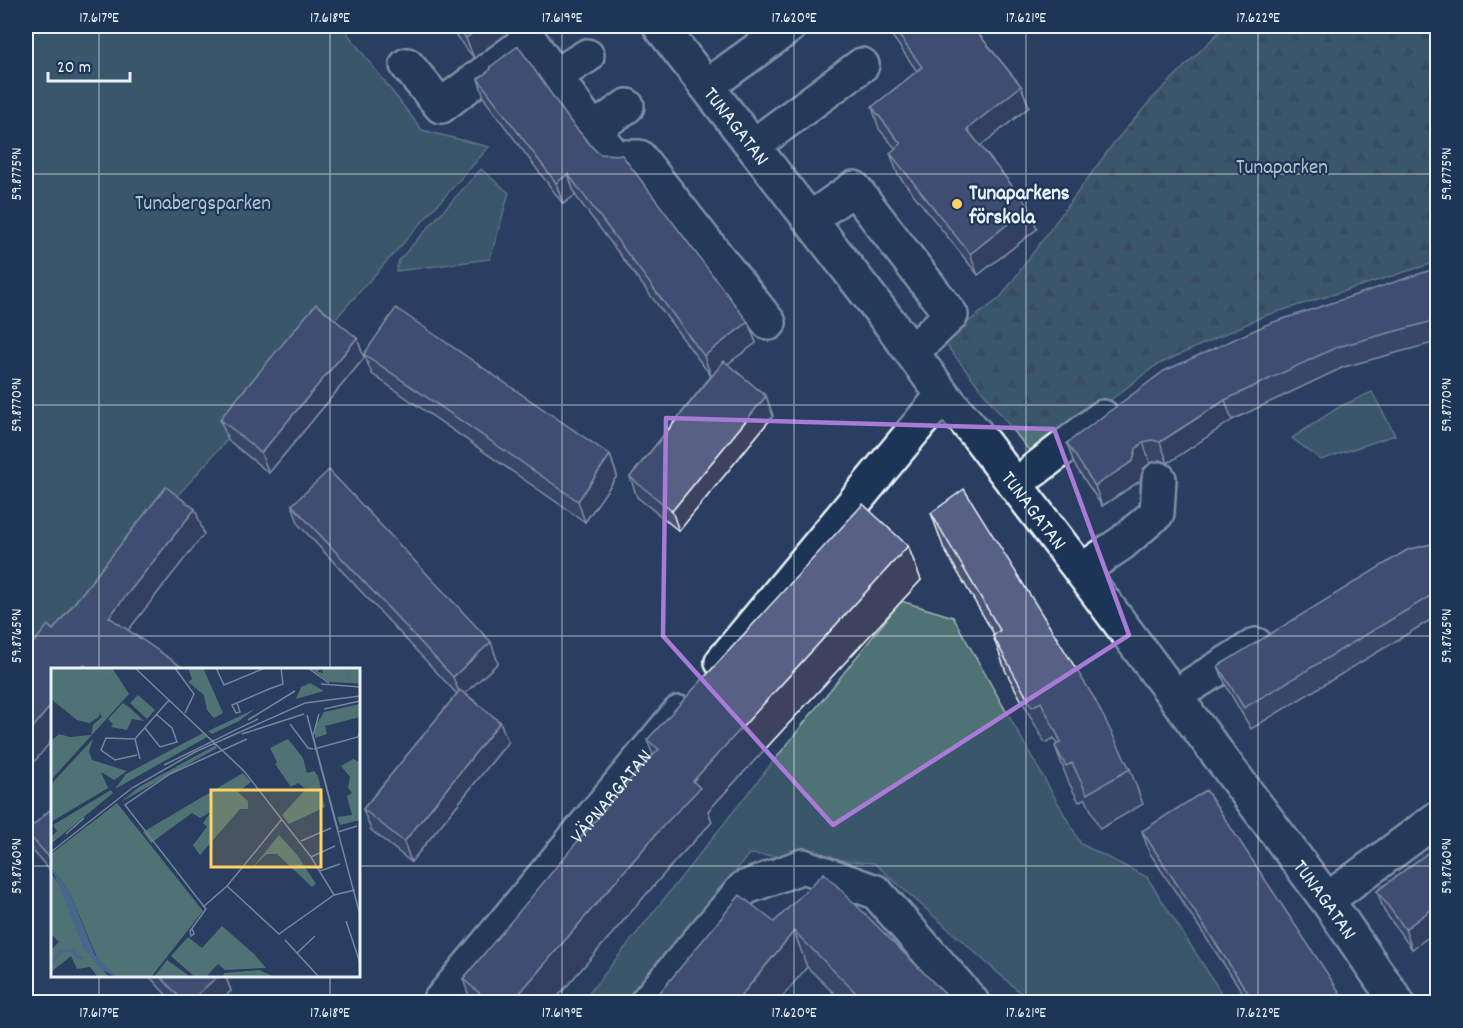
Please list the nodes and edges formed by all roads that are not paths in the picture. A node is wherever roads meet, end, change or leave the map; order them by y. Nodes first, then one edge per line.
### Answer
1 (660, 26) edge
2 (790, 26) edge
3 (539, 32) edge
4 (587, 56) dead end
5 (407, 65) dead end
6 (862, 65) dead end
7 (555, 76) junction
8 (707, 86) junction
9 (627, 106) dead end
10 (593, 130) junction
11 (753, 146) junction
12 (810, 219) junction
13 (769, 323) dead end
14 (912, 352) junction
15 (943, 395) junction
16 (1131, 396) edge
17 (1033, 471) dead end
18 (1159, 479) dead end
19 (1081, 571) junction
20 (1285, 628) edge
21 (1193, 684) dead end
22 (1437, 818) edge
23 (1327, 900) junction
24 (439, 1002) edge
25 (647, 1002) edge
26 (972, 1002) edge
27 (1397, 1002) edge

1 - 8 street, TUNAGATAN
2 - 8 street
3 - 5 street
3 - 7 street
4 - 7 street
6 - 11 street
7 - 10 street
8 - 11 street, TUNAGATAN
9 - 10 street
10 - 13 street
11 - 12 street, TUNAGATAN
12 - 14 street, TUNAGATAN
12 - 14 street
14 - 15 street, TUNAGATAN
15 - 19 street, TUNAGATAN
15 - 24 street, VÄPNARGATAN
16 - 17 street
18 - 19 street
19 - 23 street, TUNAGATAN
20 - 21 street
22 - 23 street
23 - 27 street, TUNAGATAN
25 - 26 street

